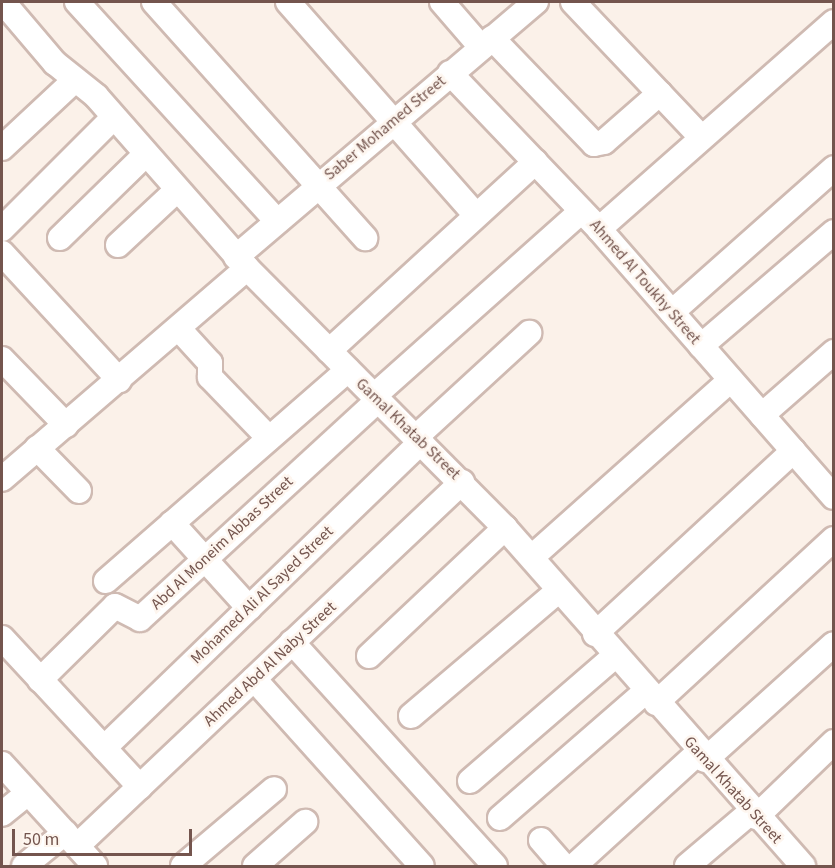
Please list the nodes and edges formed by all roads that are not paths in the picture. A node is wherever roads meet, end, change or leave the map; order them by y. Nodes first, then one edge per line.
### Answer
1 (3, 2) edge
2 (77, 2) edge
3 (154, 2) edge
4 (288, 2) edge
5 (442, 2) edge
6 (536, 2) edge
7 (573, 2) edge
8 (834, 22) edge
9 (487, 42) junction
10 (450, 73) junction
11 (75, 80) junction
12 (660, 93) junction
13 (114, 117) junction
14 (393, 121) junction
15 (702, 138) junction
16 (2, 148) edge
17 (146, 154) junction
18 (535, 162) junction
19 (834, 168) edge
20 (318, 185) junction
21 (177, 190) junction
22 (582, 211) junction
23 (476, 216) junction
24 (277, 221) junction
25 (2, 229) edge
26 (599, 229) junction
27 (834, 232) edge
28 (60, 238) dead end
29 (365, 238) dead end
30 (118, 245) dead end
31 (2, 253) edge
32 (241, 262) junction
33 (672, 312) junction
34 (179, 329) junction
35 (529, 333) dead end
36 (701, 346) junction
37 (329, 351) junction
38 (834, 352) edge
39 (2, 359) edge
40 (348, 370) junction
41 (118, 380) junction
42 (731, 380) junction
43 (376, 398) junction
44 (762, 415) junction
45 (66, 425) junction
46 (269, 438) junction
47 (418, 440) junction
48 (37, 448) junction
49 (792, 451) junction
50 (2, 479) edge
51 (462, 482) junction
52 (78, 491) dead end
53 (834, 497) edge
54 (172, 524) junction
55 (505, 528) junction
56 (834, 539) edge
57 (532, 557) junction
58 (204, 559) junction
59 (106, 581) dead end
60 (559, 590) junction
61 (249, 608) junction
62 (596, 634) junction
63 (2, 638) edge
64 (292, 642) junction
65 (834, 644) edge
66 (369, 656) dead end
67 (615, 656) junction
68 (254, 679) junction
69 (40, 680) junction
70 (651, 697) junction
71 (411, 716) dead end
72 (834, 742) edge
73 (104, 748) junction
74 (702, 756) junction
75 (2, 764) edge
76 (470, 781) dead end
77 (140, 787) junction
78 (274, 789) dead end
79 (28, 793) junction
80 (2, 814) edge
81 (753, 814) junction
82 (500, 818) dead end
83 (305, 822) dead end
84 (71, 840) junction
85 (541, 840) dead end
86 (24, 867) edge
87 (95, 867) edge
88 (183, 867) edge
89 (255, 867) edge
90 (422, 867) edge
91 (495, 867) edge
92 (564, 867) edge
93 (574, 867) edge
94 (687, 867) edge
95 (803, 867) edge

1 - 11 street, Gamal Khatab Street
2 - 24 street
3 - 20 street
4 - 14 street
5 - 9 street
6 - 9 street, Saber Mohamed Street
7 - 12 street
8 - 15 street
9 - 10 street, Saber Mohamed Street
9 - 12 street
10 - 14 street, Saber Mohamed Street
10 - 18 street, Ahmed Al Toukhy Street
11 - 13 street, Gamal Khatab Street
11 - 16 street
12 - 15 street
13 - 17 street, Gamal Khatab Street
13 - 25 street
14 - 20 street, Saber Mohamed Street
14 - 23 street
15 - 26 street
17 - 21 street, Gamal Khatab Street
17 - 28 street
18 - 22 street, Ahmed Al Toukhy Street
18 - 23 street
19 - 33 street
20 - 24 street, Saber Mohamed Street
20 - 29 street
21 - 30 street
21 - 32 street, Gamal Khatab Street
22 - 26 street, Ahmed Al Toukhy Street
22 - 43 street, Abd Al Moneim Abbas Street
23 - 37 street
24 - 32 street, Saber Mohamed Street
26 - 33 street, Ahmed Al Toukhy Street
27 - 36 street
31 - 41 street
32 - 34 street, Saber Mohamed Street
32 - 37 street, Gamal Khatab Street
33 - 36 street, Ahmed Al Toukhy Street
34 - 41 street, Saber Mohamed Street
34 - 46 street
35 - 47 street, Mohamed Ali Al Sayed Street
36 - 42 street, Ahmed Al Toukhy Street
37 - 40 street, Gamal Khatab Street
38 - 44 street
39 - 45 street
40 - 43 street, Gamal Khatab Street
40 - 46 street
41 - 45 street, Saber Mohamed Street
42 - 44 street, Ahmed Al Toukhy Street
42 - 57 street
43 - 47 street, Gamal Khatab Street
43 - 58 street, Abd Al Moneim Abbas Street
44 - 49 street, Ahmed Al Toukhy Street
45 - 48 street, Saber Mohamed Street
46 - 54 street
47 - 51 street, Gamal Khatab Street
47 - 61 street, Mohamed Ali Al Sayed Street
48 - 50 street, Saber Mohamed Street
48 - 52 street
49 - 53 street, Ahmed Al Toukhy Street
49 - 62 street
51 - 55 street, Gamal Khatab Street
51 - 64 street, Ahmed Abd Al Naby Street
54 - 58 street
54 - 59 street
55 - 57 street, Gamal Khatab Street
55 - 66 street
56 - 70 street
57 - 60 street, Gamal Khatab Street
58 - 61 street
58 - 69 street, Abd Al Moneim Abbas Street
60 - 62 street, Gamal Khatab Street
60 - 71 street
61 - 73 street, Mohamed Ali Al Sayed Street
62 - 67 street, Gamal Khatab Street
63 - 69 street
64 - 68 street, Ahmed Abd Al Naby Street
64 - 91 street
65 - 74 street
67 - 70 street, Gamal Khatab Street
67 - 76 street
68 - 77 street, Ahmed Abd Al Naby Street
68 - 90 street
69 - 73 street
70 - 74 street, Gamal Khatab Street
70 - 82 street
72 - 81 street
73 - 77 street
74 - 81 street, Gamal Khatab Street
74 - 93 street
75 - 79 street
77 - 84 street, Ahmed Abd Al Naby Street
78 - 88 street
79 - 80 street
79 - 84 street
81 - 94 street
81 - 95 street, Gamal Khatab Street
83 - 89 street
84 - 86 street, Ahmed Abd Al Naby Street
84 - 87 street
85 - 92 street

